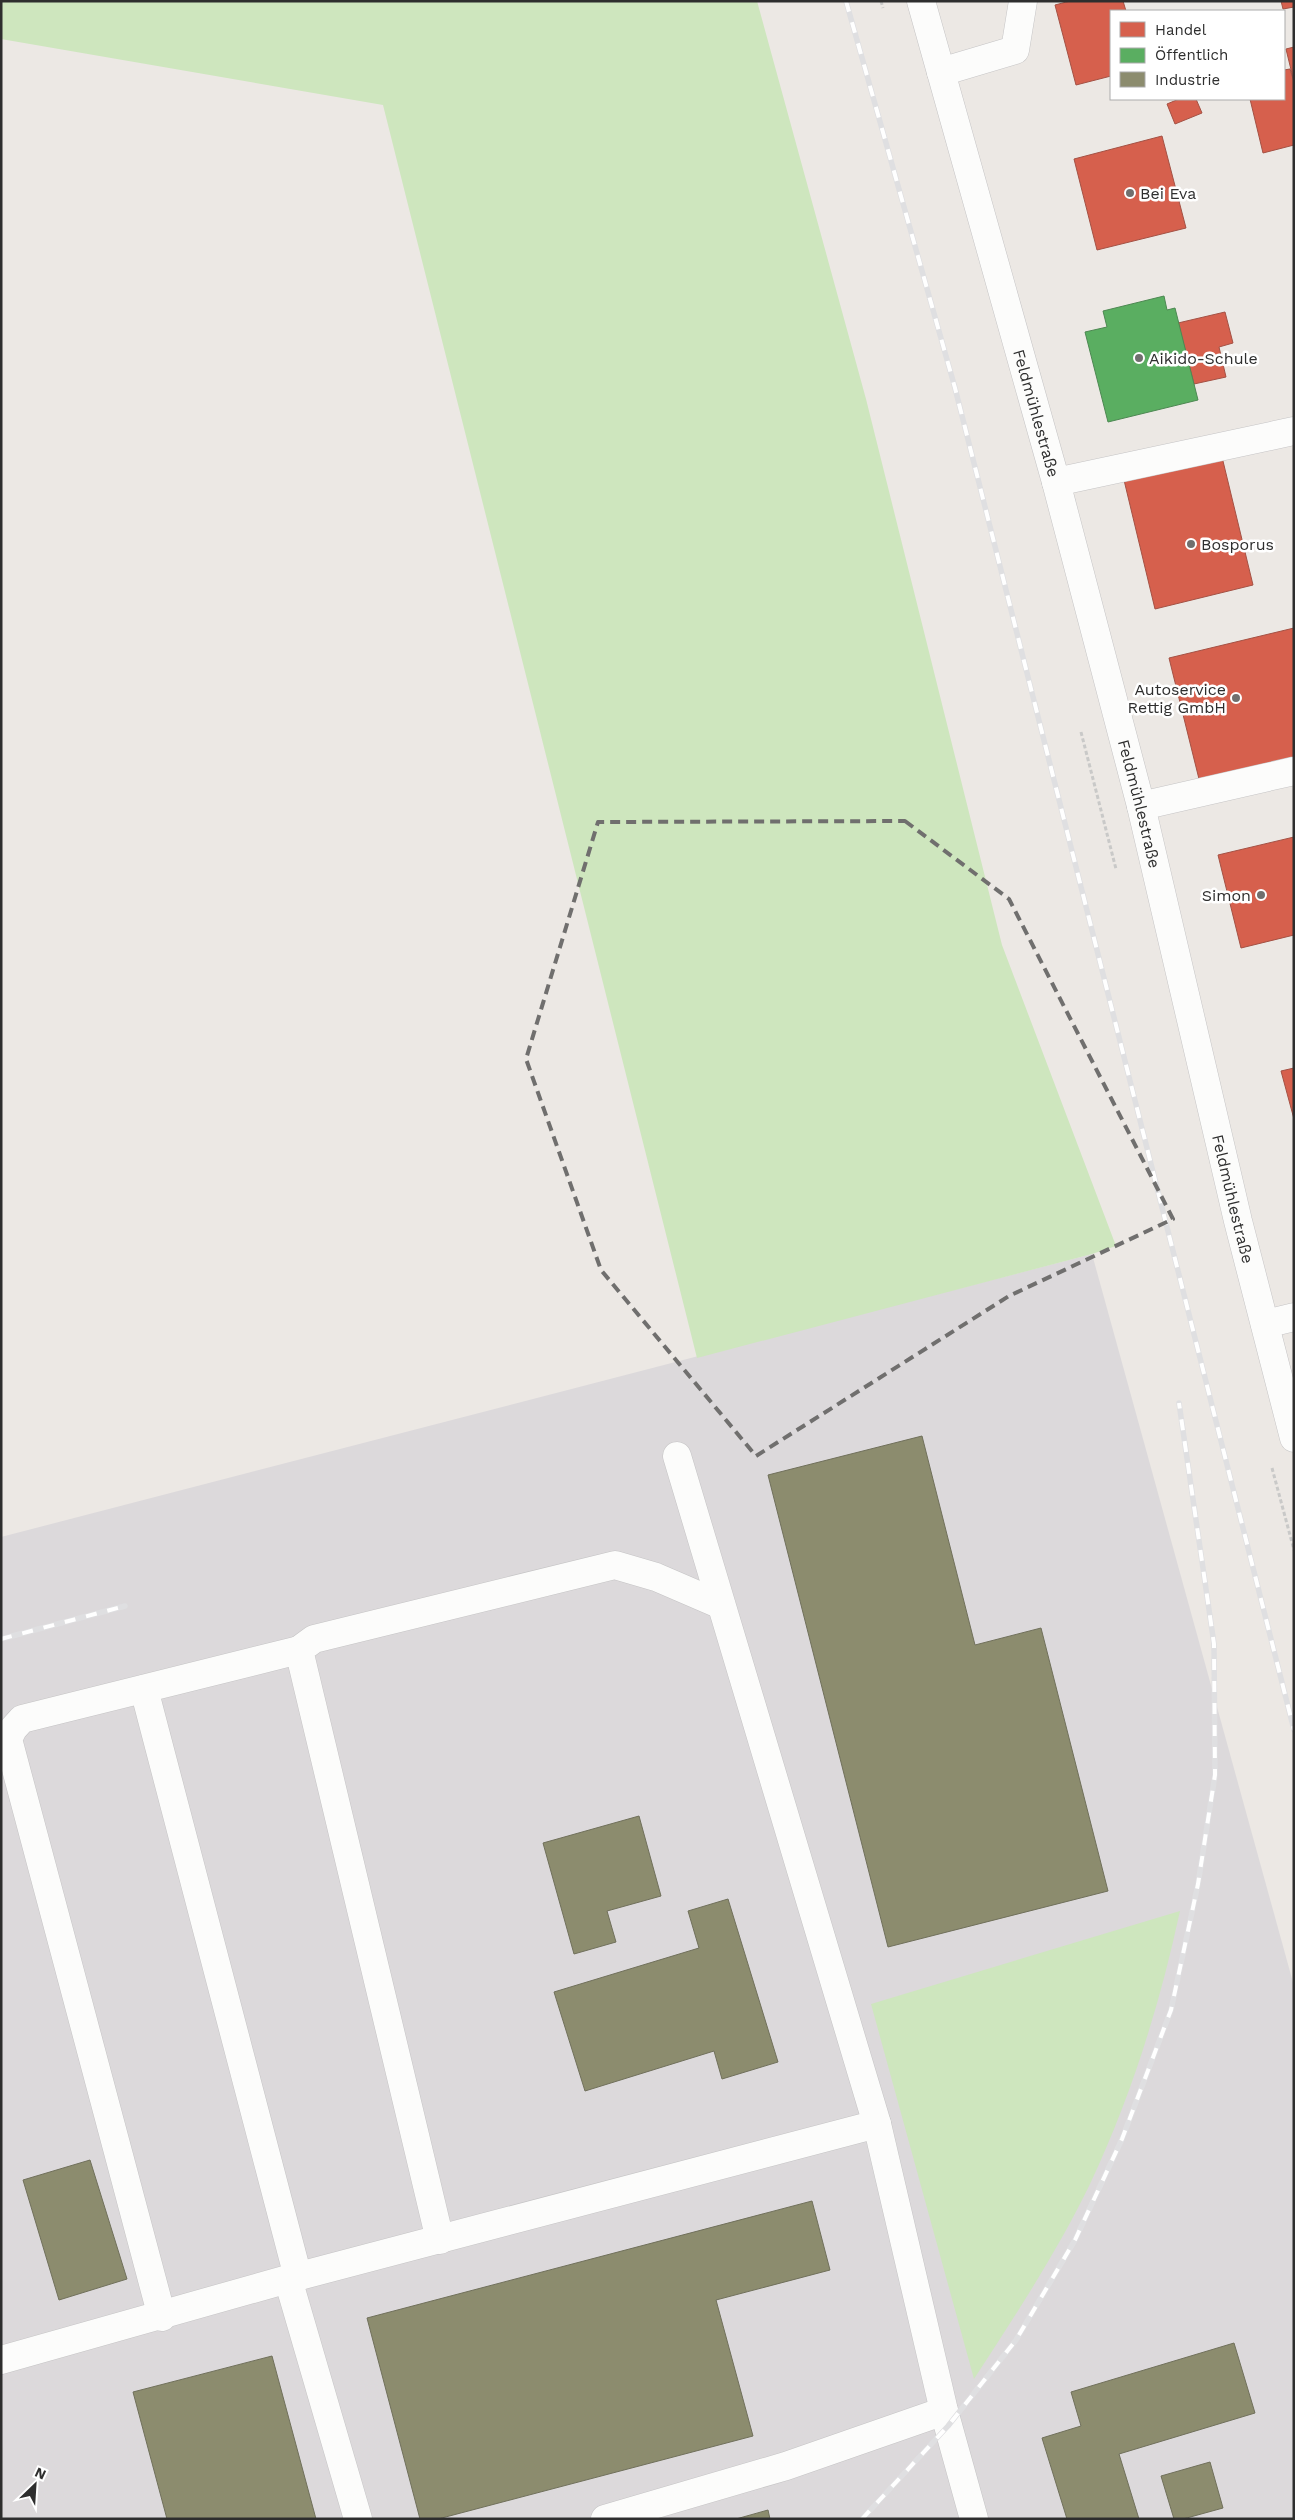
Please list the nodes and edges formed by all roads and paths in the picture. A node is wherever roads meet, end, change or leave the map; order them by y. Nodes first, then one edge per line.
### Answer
1 (881, 1) edge
2 (921, 1) edge
3 (1023, 1) edge
4 (886, 16) dead end
5 (941, 72) junction
6 (1294, 431) edge
7 (1056, 482) junction
8 (1079, 724) dead end
9 (1294, 771) edge
10 (1141, 806) junction
11 (1118, 878) dead end
12 (1294, 1317) edge
13 (1265, 1324) junction
14 (1294, 1438) edge
15 (677, 1456) dead end
16 (1272, 1466) dead end
17 (1294, 1550) edge
18 (721, 1605) junction
19 (299, 1650) junction
20 (144, 1688) junction
21 (877, 2124) junction
22 (440, 2240) junction
23 (293, 2278) junction
24 (162, 2317) junction
25 (1, 2360) edge
26 (944, 2411) junction
27 (358, 2519) edge
28 (605, 2519) edge
29 (974, 2519) edge

1 - 4 path
2 - 5 street, Feldmühlestraße
3 - 5 street
5 - 7 street, Feldmühlestraße
6 - 7 street
7 - 10 street, Feldmühlestraße
8 - 11 path
9 - 10 street
10 - 13 street, Feldmühlestraße
12 - 13 street
13 - 14 street, Feldmühlestraße
15 - 18 street
16 - 17 path
18 - 19 street
18 - 21 street
19 - 20 street
19 - 22 street
20 - 23 street
20 - 24 street
21 - 22 street
21 - 26 street
22 - 23 street
23 - 24 street
23 - 27 street
24 - 25 street
26 - 28 street
26 - 29 street

